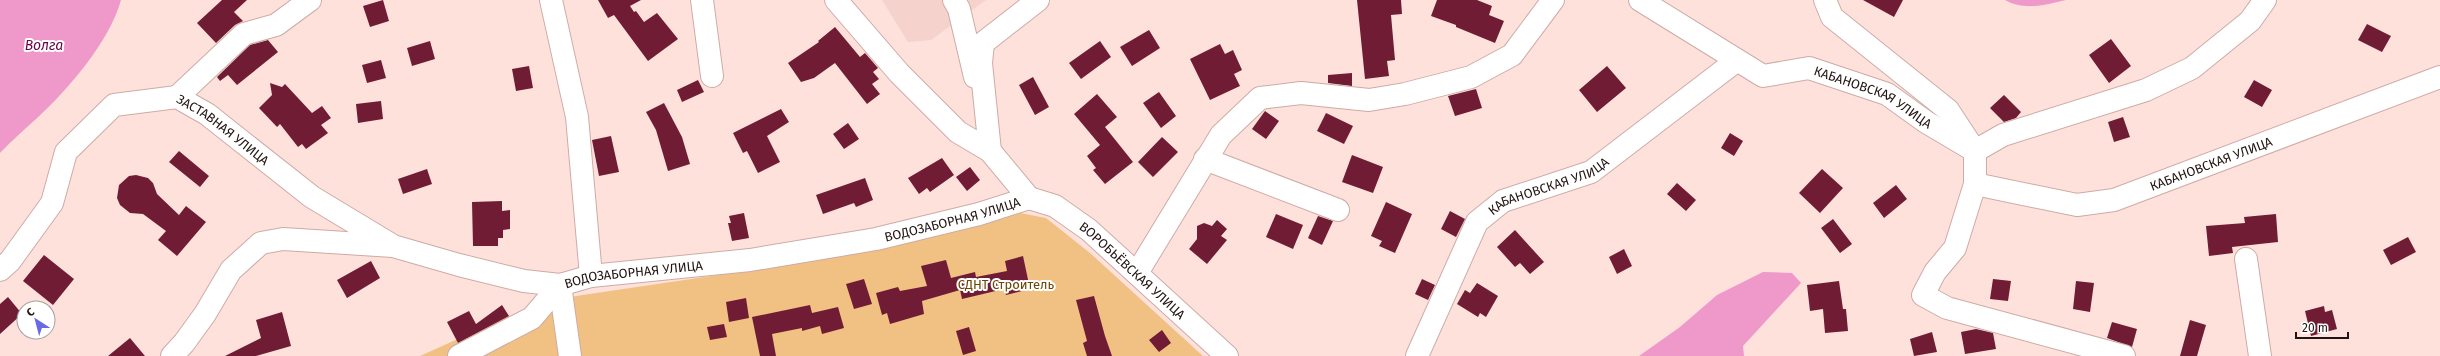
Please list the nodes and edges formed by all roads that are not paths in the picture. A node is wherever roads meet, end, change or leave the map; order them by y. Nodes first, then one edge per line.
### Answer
1 (310, 0) edge
2 (551, 0) edge
3 (702, 0) edge
4 (836, 0) edge
5 (954, 0) edge
6 (1038, 0) edge
7 (1553, 0) edge
8 (1640, 0) edge
9 (1825, 0) edge
10 (2265, 0) edge
11 (1736, 61) junction
12 (712, 76) dead end
13 (2440, 77) edge
14 (177, 97) junction
15 (987, 123) junction
16 (990, 151) junction
17 (1975, 151) junction
18 (1205, 159) junction
19 (1975, 184) junction
20 (1029, 198) junction
21 (1338, 210) dead end
22 (393, 246) junction
23 (2246, 259) dead end
24 (0, 270) edge
25 (1137, 273) junction
26 (591, 276) junction
27 (560, 285) junction
28 (2069, 350) edge
29 (172, 356) edge
30 (459, 356) edge
31 (570, 356) edge
32 (1227, 356) edge
33 (1417, 356) edge
34 (2124, 356) edge
35 (2260, 356) edge

1 - 14 street
2 - 26 street
3 - 12 street
4 - 16 street
5 - 15 street
6 - 15 street
7 - 18 street
8 - 11 street, КАБАНОВСКАЯ УЛИЦА
9 - 17 street
10 - 17 street
11 - 17 street, КАБАНОВСКАЯ УЛИЦА
11 - 33 street, КАБАНОВСКАЯ УЛИЦА
13 - 19 street, КАБАНОВСКАЯ УЛИЦА
14 - 22 street, ЗАСТАВНАЯ УЛИЦА
14 - 24 street, ЗАСТАВНАЯ УЛИЦА
15 - 16 street
16 - 20 street
17 - 19 street
18 - 21 street
18 - 25 street
19 - 28 street
20 - 25 street, ВОРОБЬЁВСКАЯ УЛИЦА
20 - 26 street, ВОДОЗАБОРНАЯ УЛИЦА
22 - 27 street, ВОДОЗАБОРНАЯ УЛИЦА
22 - 29 street, ВОДОЗАБОРНАЯ УЛИЦА
23 - 35 street
25 - 32 street, ВОРОБЬЁВСКАЯ УЛИЦА
26 - 27 street, ВОДОЗАБОРНАЯ УЛИЦА
27 - 30 street
27 - 31 street
28 - 34 street

